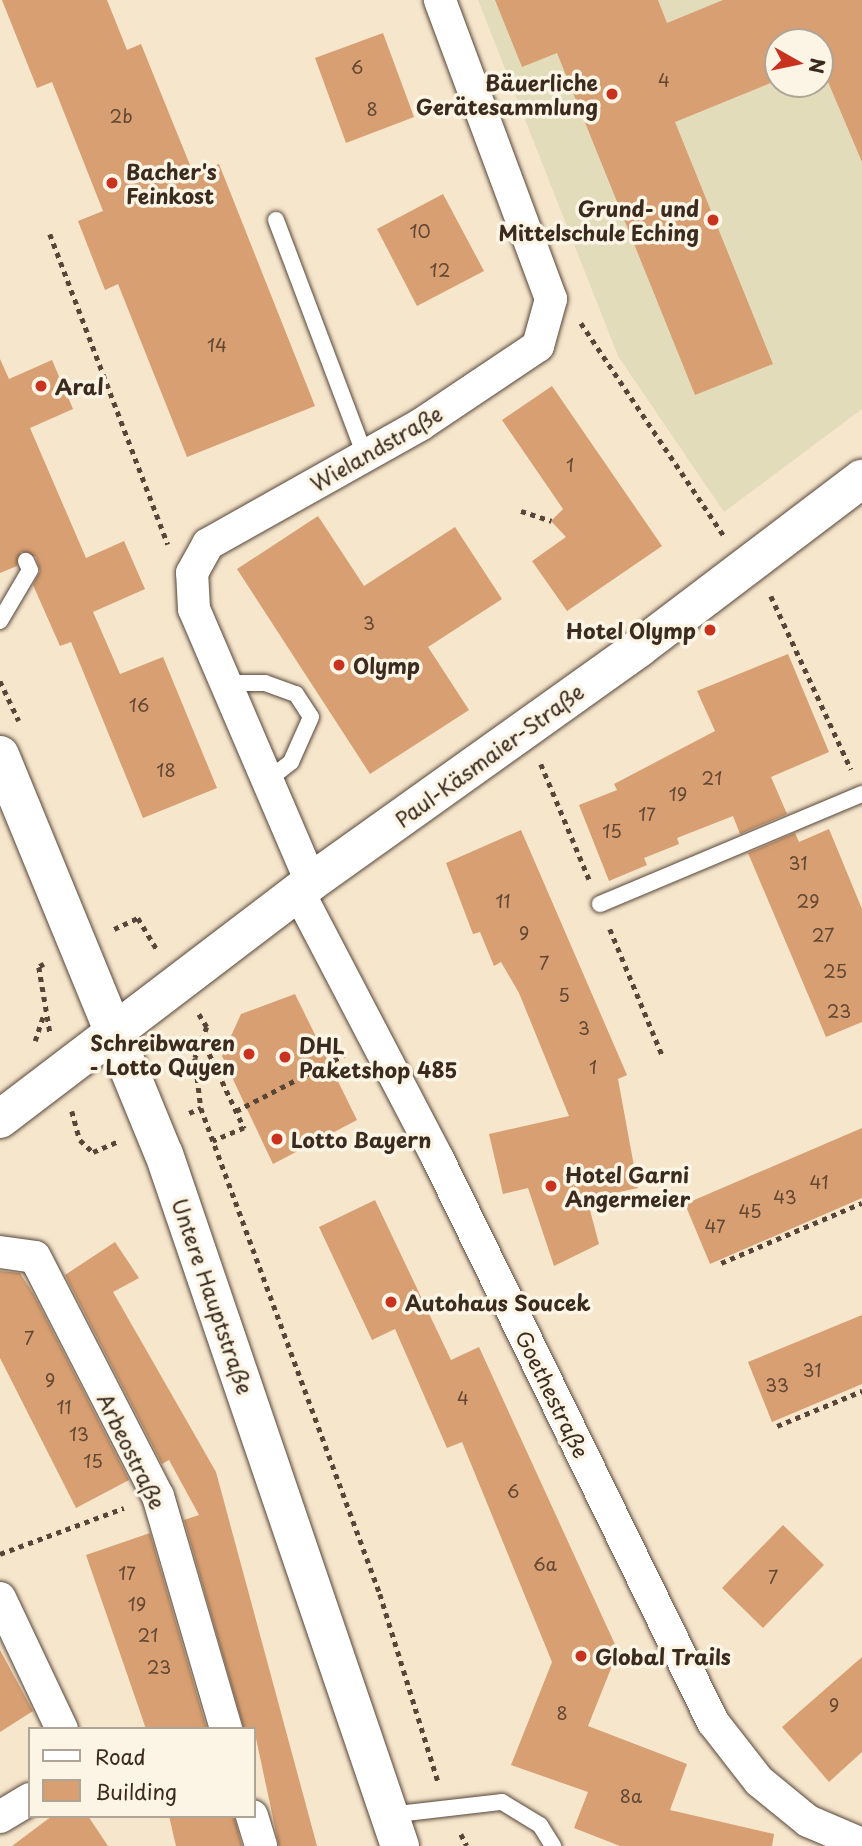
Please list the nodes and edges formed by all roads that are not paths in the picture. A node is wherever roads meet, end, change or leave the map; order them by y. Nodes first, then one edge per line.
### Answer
1 (440, 0) edge
2 (276, 220) dead end
3 (365, 456) junction
4 (862, 479) edge
5 (26, 561) dead end
6 (0, 621) edge
7 (225, 683) junction
8 (0, 755) edge
9 (267, 781) junction
10 (862, 794) edge
11 (305, 888) junction
12 (600, 904) dead end
13 (114, 1028) junction
14 (0, 1119) edge
15 (0, 1252) edge
16 (0, 1598) edge
17 (61, 1727) edge
18 (225, 1727) edge
19 (28, 1799) edge
20 (0, 1817) edge
21 (253, 1818) edge
22 (394, 1831) edge
23 (862, 1844) edge
24 (261, 1846) edge
25 (553, 1846) edge

1 - 3 street, Wielandstraße
2 - 3 lane
3 - 7 street, Wielandstraße
4 - 11 main road, Paul-Käsmaier-Straße
5 - 6 lane
7 - 9 street, Wielandstraße
7 - 9 lane
8 - 13 main road, Untere Hauptstraße
9 - 11 street, Wielandstraße
10 - 12 lane
11 - 13 main road, Paul-Käsmaier-Straße
11 - 23 street, Goethestraße
13 - 14 main road, Paul-Käsmaier-Straße
13 - 22 main road, Untere Hauptstraße
15 - 18 street, Arbeostraße
16 - 17 street
19 - 20 street
21 - 24 street
22 - 25 lane

